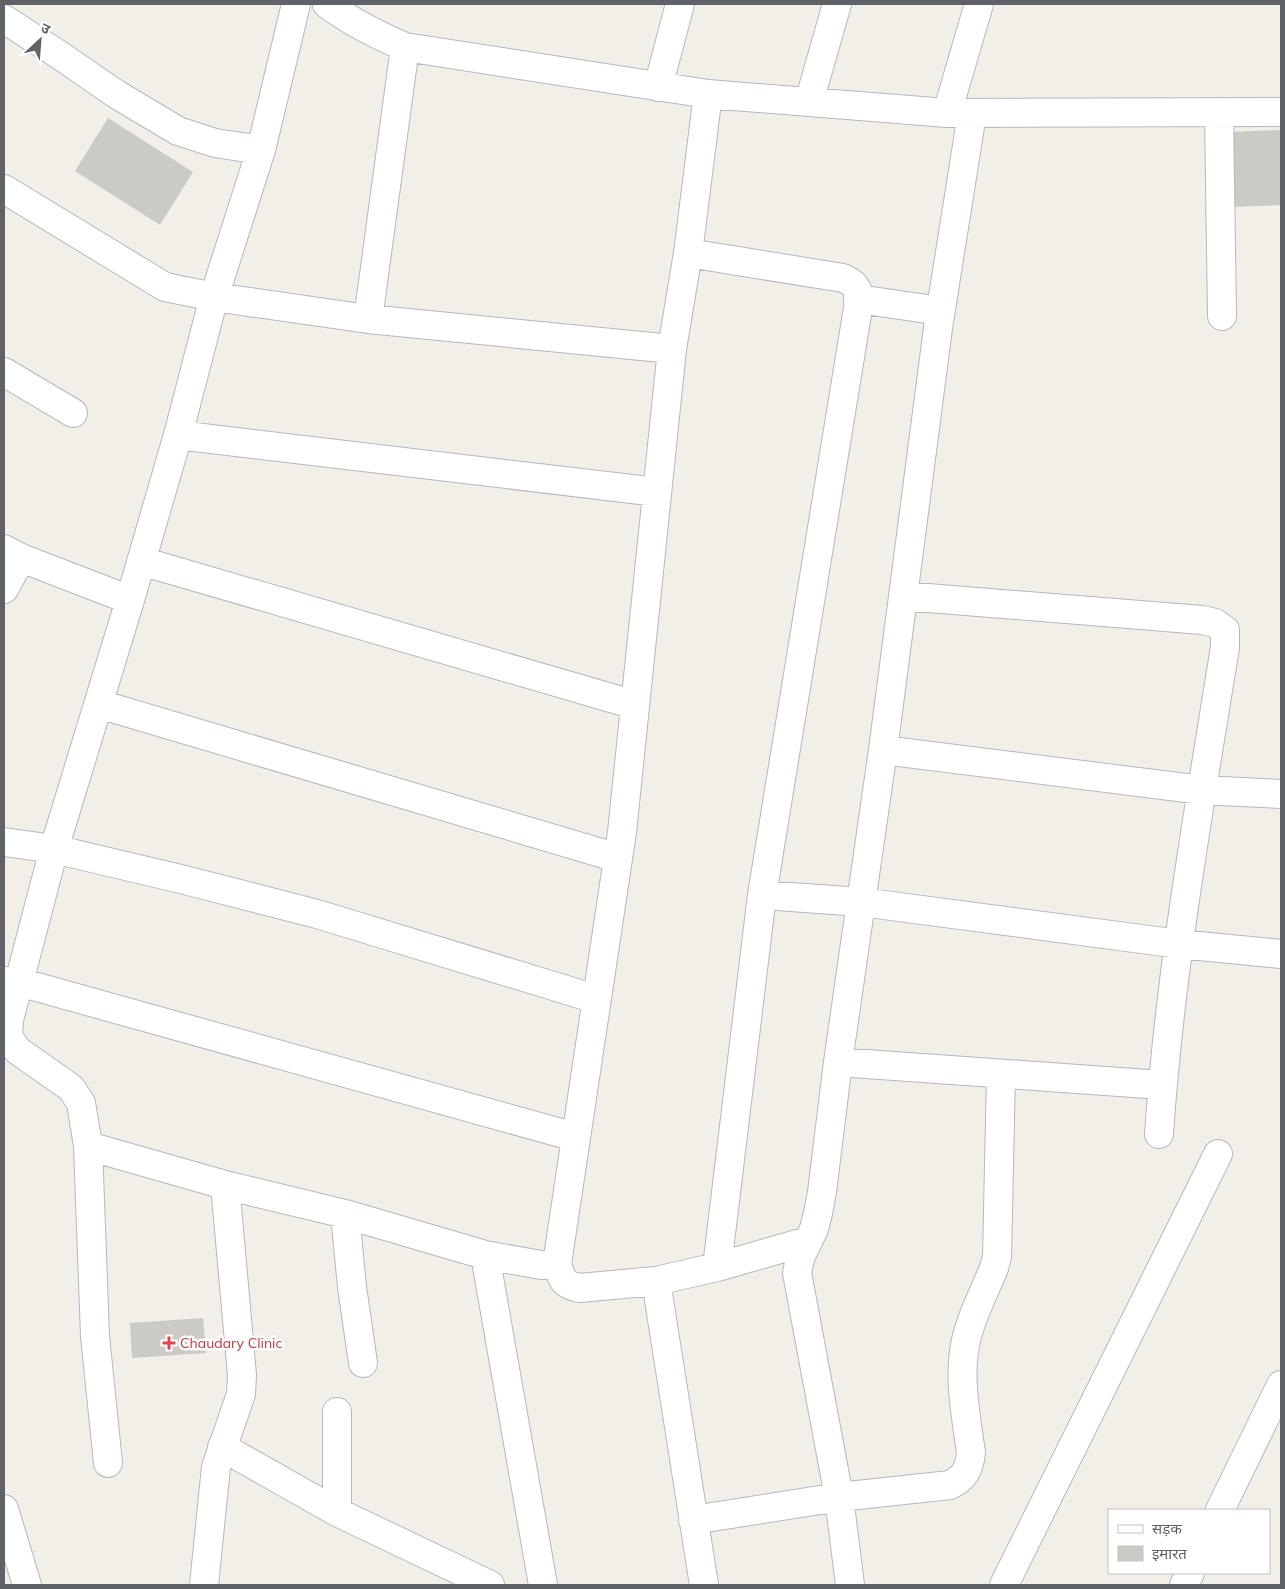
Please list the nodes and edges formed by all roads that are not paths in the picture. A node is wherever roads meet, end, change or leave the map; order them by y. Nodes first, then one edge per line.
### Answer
1 (296, 4) edge
2 (327, 4) edge
3 (680, 4) edge
4 (837, 4) edge
5 (979, 4) edge
6 (4, 19) edge
7 (405, 47) junction
8 (658, 86) junction
9 (708, 94) junction
10 (809, 102) junction
11 (1220, 112) junction
12 (1281, 112) edge
13 (960, 113) junction
14 (261, 150) junction
15 (4, 189) edge
16 (688, 253) junction
17 (214, 297) junction
18 (858, 299) junction
19 (941, 311) junction
20 (1222, 316) dead end
21 (368, 319) junction
22 (672, 349) junction
23 (4, 372) edge
24 (72, 413) dead end
25 (178, 435) junction
26 (657, 492) junction
27 (13, 554) edge
28 (141, 561) junction
29 (4, 589) edge
30 (903, 596) junction
31 (130, 600) junction
32 (99, 704) junction
33 (635, 706) junction
34 (883, 750) junction
35 (1202, 790) junction
36 (1281, 794) edge
37 (4, 842) edge
38 (54, 850) junction
39 (618, 858) junction
40 (762, 895) junction
41 (861, 902) junction
42 (1179, 944) junction
43 (1281, 954) edge
44 (11, 982) edge
45 (596, 1000) junction
46 (838, 1062) junction
47 (1001, 1074) junction
48 (1162, 1085) junction
49 (1159, 1134) dead end
50 (575, 1137) junction
51 (88, 1146) junction
52 (1218, 1154) dead end
53 (225, 1185) junction
54 (345, 1214) junction
55 (808, 1241) junction
56 (485, 1255) junction
57 (556, 1264) junction
58 (716, 1267) junction
59 (656, 1281) junction
60 (363, 1363) dead end
61 (1281, 1385) edge
62 (337, 1412) dead end
63 (222, 1447) junction
64 (108, 1463) dead end
65 (839, 1497) junction
66 (4, 1509) edge
67 (1220, 1509) edge
68 (337, 1512) junction
69 (693, 1520) junction
70 (10, 1552) edge
71 (27, 1585) edge
72 (204, 1585) edge
73 (490, 1585) edge
74 (543, 1585) edge
75 (704, 1585) edge
76 (850, 1585) edge
77 (1004, 1585) edge

1 - 14 street
2 - 7 street
3 - 8 street
4 - 10 street
5 - 13 street
6 - 14 street
7 - 8 street
7 - 21 street
8 - 9 street
9 - 10 street
9 - 16 street
10 - 13 street
11 - 12 street
11 - 13 street
11 - 20 street
13 - 19 street
14 - 17 street
15 - 17 street
16 - 18 street
16 - 22 street
17 - 21 street
17 - 25 street
18 - 19 street
18 - 40 street
19 - 30 street
21 - 22 street
22 - 26 street
23 - 24 street
25 - 26 street
25 - 28 street
26 - 33 street
27 - 29 street
27 - 31 street
28 - 31 street
28 - 33 street
30 - 34 street
30 - 35 street
31 - 32 street
32 - 38 street
32 - 39 street
33 - 39 street
34 - 35 street
34 - 41 street
35 - 36 street
35 - 42 street
37 - 38 street
38 - 44 street
38 - 45 street
39 - 45 street
40 - 41 street
40 - 58 street
41 - 42 street
41 - 46 street
42 - 43 street
42 - 48 street
44 - 50 street
44 - 51 street
45 - 50 street
46 - 47 street
46 - 55 street
47 - 48 street
47 - 65 street
48 - 49 street
50 - 57 street
51 - 53 street
51 - 64 street
52 - 77 street
53 - 54 street
53 - 63 street
54 - 56 street
54 - 60 street
55 - 58 street
55 - 65 street
56 - 57 street
56 - 74 street
57 - 59 street
58 - 59 street
59 - 69 street
61 - 67 street
62 - 68 street
63 - 68 street
63 - 72 street
65 - 69 street
65 - 76 street
66 - 70 street
68 - 73 street
69 - 75 street
70 - 71 street

